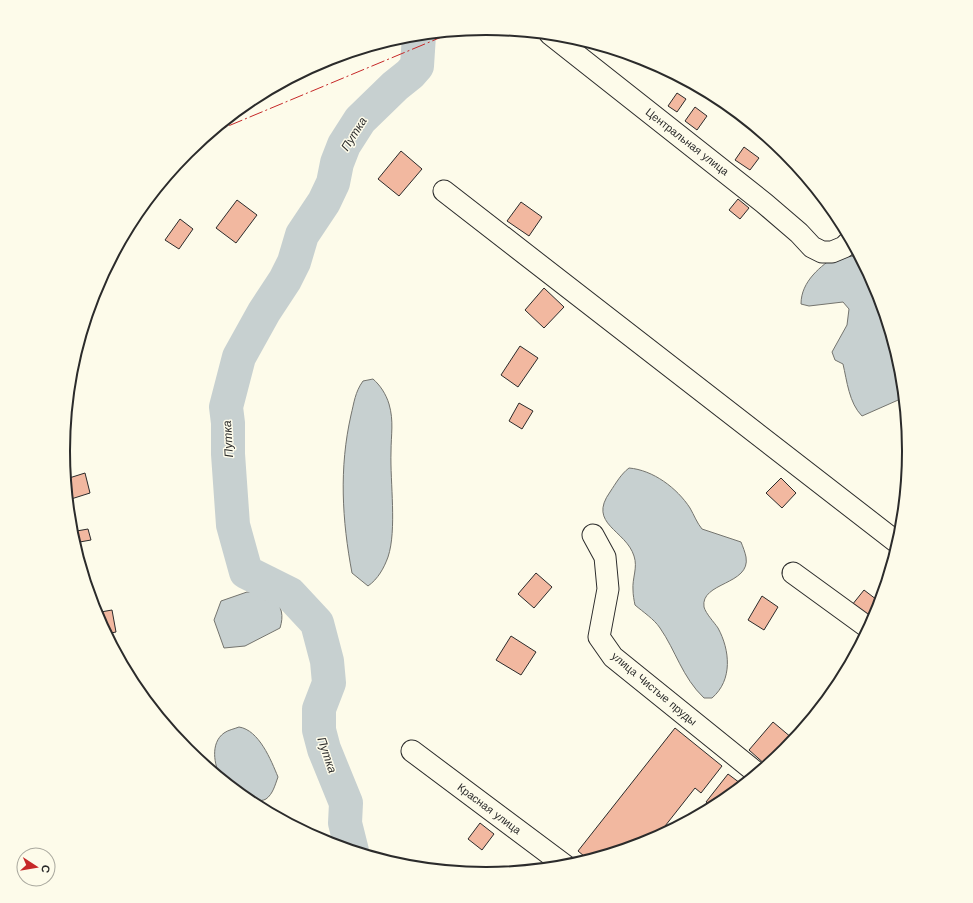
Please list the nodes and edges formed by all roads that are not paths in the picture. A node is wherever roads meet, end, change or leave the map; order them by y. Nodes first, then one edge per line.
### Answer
1 (560, 42) edge
2 (444, 191) dead end
3 (847, 244) edge
4 (593, 535) dead end
5 (893, 540) edge
6 (793, 573) dead end
7 (865, 625) edge
8 (412, 751) dead end
9 (754, 771) edge
10 (559, 861) edge

1 - 3 street, Центральная улица
2 - 5 street
4 - 9 street, улица Чистые пруды
6 - 7 street
8 - 10 street, Красная улица

